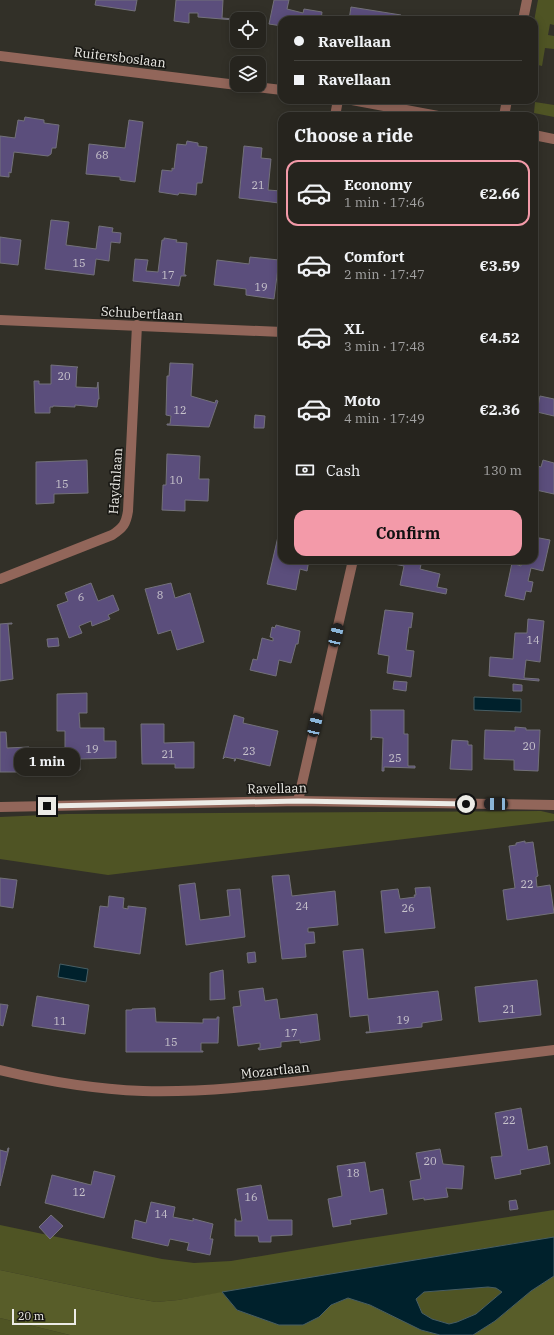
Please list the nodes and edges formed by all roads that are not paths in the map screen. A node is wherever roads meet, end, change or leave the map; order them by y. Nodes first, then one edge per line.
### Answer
1 (527, 0) edge
2 (524, 16) edge
3 (0, 56) edge
4 (230, 84) edge
5 (266, 88) edge
6 (278, 90) edge
7 (374, 104) edge
8 (416, 112) edge
9 (538, 136) edge
10 (554, 139) edge
11 (0, 320) edge
12 (137, 325) junction
13 (278, 332) edge
14 (352, 564) edge
15 (0, 579) edge
16 (298, 801) junction
17 (554, 805) edge
18 (0, 808) edge
19 (554, 1050) edge
20 (0, 1070) edge

1 - 2 street
3 - 4 street, Ruitersboslaan
5 - 6 street, Ruitersboslaan
7 - 8 street
9 - 10 street
11 - 12 street, Schubertlaan
12 - 13 street, Schubertlaan
12 - 15 street, Haydnlaan
14 - 16 street
16 - 17 street, Ravellaan
16 - 18 street, Ravellaan
19 - 20 street, Mozartlaan

